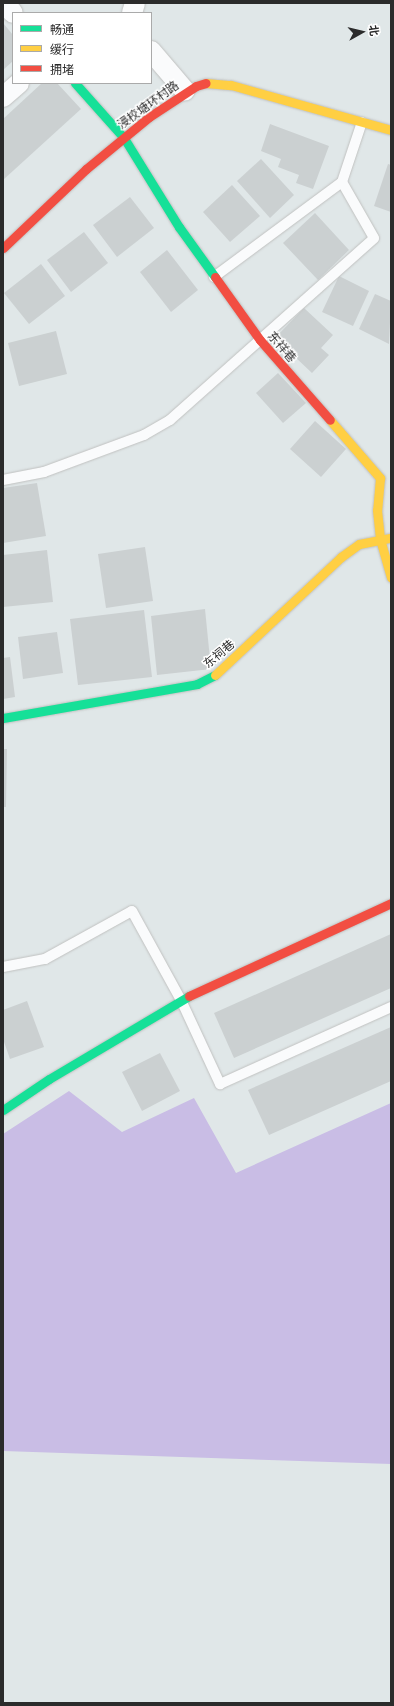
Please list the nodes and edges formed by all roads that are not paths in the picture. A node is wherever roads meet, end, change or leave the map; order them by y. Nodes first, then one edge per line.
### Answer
1 (4, 3) edge
2 (12, 12) edge
3 (152, 52) edge
4 (18, 84) edge
5 (76, 84) edge
6 (186, 91) junction
7 (3, 97) edge
8 (362, 122) junction
9 (391, 130) edge
10 (124, 138) junction
11 (342, 182) junction
12 (3, 248) edge
13 (214, 277) junction
14 (260, 340) junction
15 (3, 480) edge
16 (380, 538) junction
17 (391, 538) edge
18 (391, 577) edge
19 (3, 718) edge
20 (391, 903) edge
21 (3, 967) edge
22 (181, 1000) junction
23 (391, 1007) edge
24 (3, 1110) edge

1 - 2 street
3 - 6 street
4 - 7 street
5 - 10 street, 东祥巷
6 - 8 street, 浸校塘环村路
6 - 10 street, 浸校塘环村路
8 - 9 street, 浸校塘环村路
8 - 11 lane
10 - 12 street, 浸校塘环村路
10 - 13 street, 东祥巷
11 - 13 lane
11 - 14 lane
13 - 14 street, 东祥巷
14 - 15 lane
14 - 16 street, 东祥巷
16 - 17 street, 东祠巷
16 - 18 street, 东祥巷
16 - 19 street, 东祠巷
20 - 22 street
21 - 22 lane
22 - 23 lane
22 - 24 street

